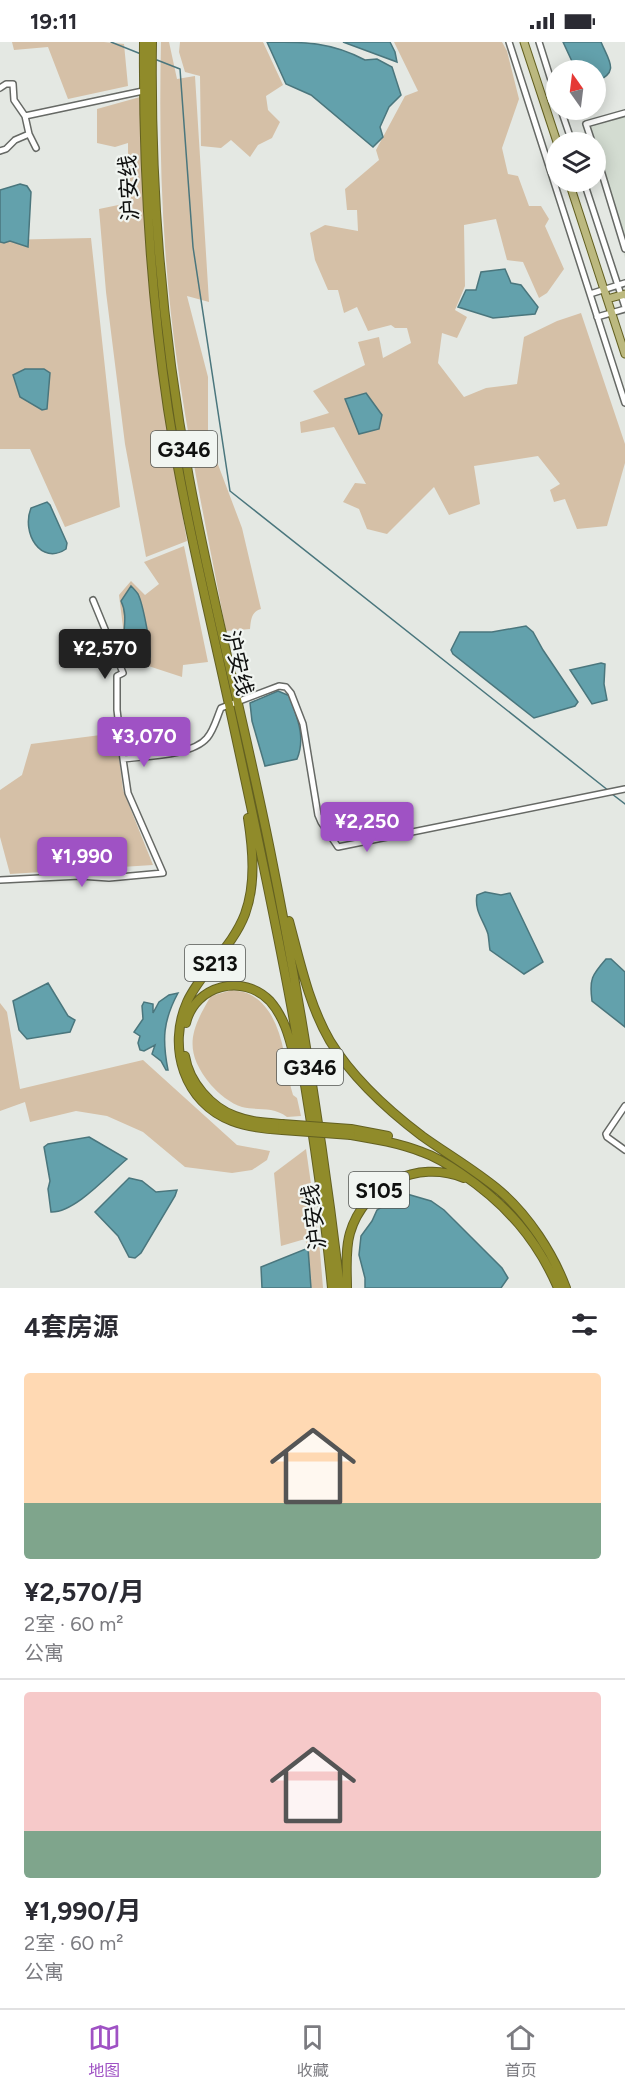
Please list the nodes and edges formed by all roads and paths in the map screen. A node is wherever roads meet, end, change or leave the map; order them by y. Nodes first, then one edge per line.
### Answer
1 (144, 42) edge
2 (152, 42) edge
3 (509, 42) edge
4 (524, 42) edge
5 (539, 42) edge
6 (546, 64) edge
7 (0, 88) edge
8 (143, 91) junction
9 (625, 113) edge
10 (25, 116) junction
11 (554, 132) edge
12 (589, 132) edge
13 (29, 134) junction
14 (36, 148) dead end
15 (0, 151) edge
16 (606, 187) edge
17 (572, 192) edge
18 (587, 192) edge
19 (625, 249) edge
20 (625, 283) edge
21 (618, 285) junction
22 (604, 289) junction
23 (590, 294) junction
24 (623, 294) edge
25 (607, 299) junction
26 (625, 308) edge
27 (612, 313) junction
28 (597, 317) junction
29 (625, 354) edge
30 (625, 403) edge
31 (93, 600) dead end
32 (233, 703) junction
33 (235, 732) junction
34 (123, 759) junction
35 (625, 789) edge
36 (270, 848) junction
37 (0, 880) edge
38 (625, 1106) edge
39 (309, 1117) junction
40 (282, 1127) junction
41 (625, 1150) edge
42 (481, 1182) junction
43 (332, 1288) edge
44 (340, 1288) edge
45 (347, 1288) edge
46 (558, 1288) edge
47 (566, 1288) edge

1 - 8 highway, 沪安线 / G346
2 - 32 highway, 沪安线 / G346
3 - 23 street
4 - 11 main road
5 - 6 street
7 - 10 street
8 - 10 street
8 - 32 highway, 沪安线 / G346
9 - 12 street
10 - 13 street
13 - 14 street
13 - 15 street
16 - 19 street
17 - 22 main road
18 - 21 street
20 - 21 street
21 - 22 street
21 - 24 street
22 - 23 street
22 - 25 main road
23 - 28 street
24 - 25 main road
24 - 26 street
25 - 27 main road
26 - 27 street
27 - 28 street
27 - 29 main road
28 - 30 street
31 - 34 street
32 - 33 highway, 沪安线 / G346
32 - 34 street
32 - 35 street
32 - 36 highway, 沪安线 / G346
33 - 39 highway, 沪安线 / G346
33 - 40 highway, S213
34 - 37 street
36 - 42 highway
36 - 44 highway, 沪安线 / G346
38 - 41 street
39 - 40 highway
39 - 43 highway, 沪安线 / G346
40 - 42 highway, S213, bridge
42 - 45 highway, S105
42 - 46 highway
42 - 47 highway

